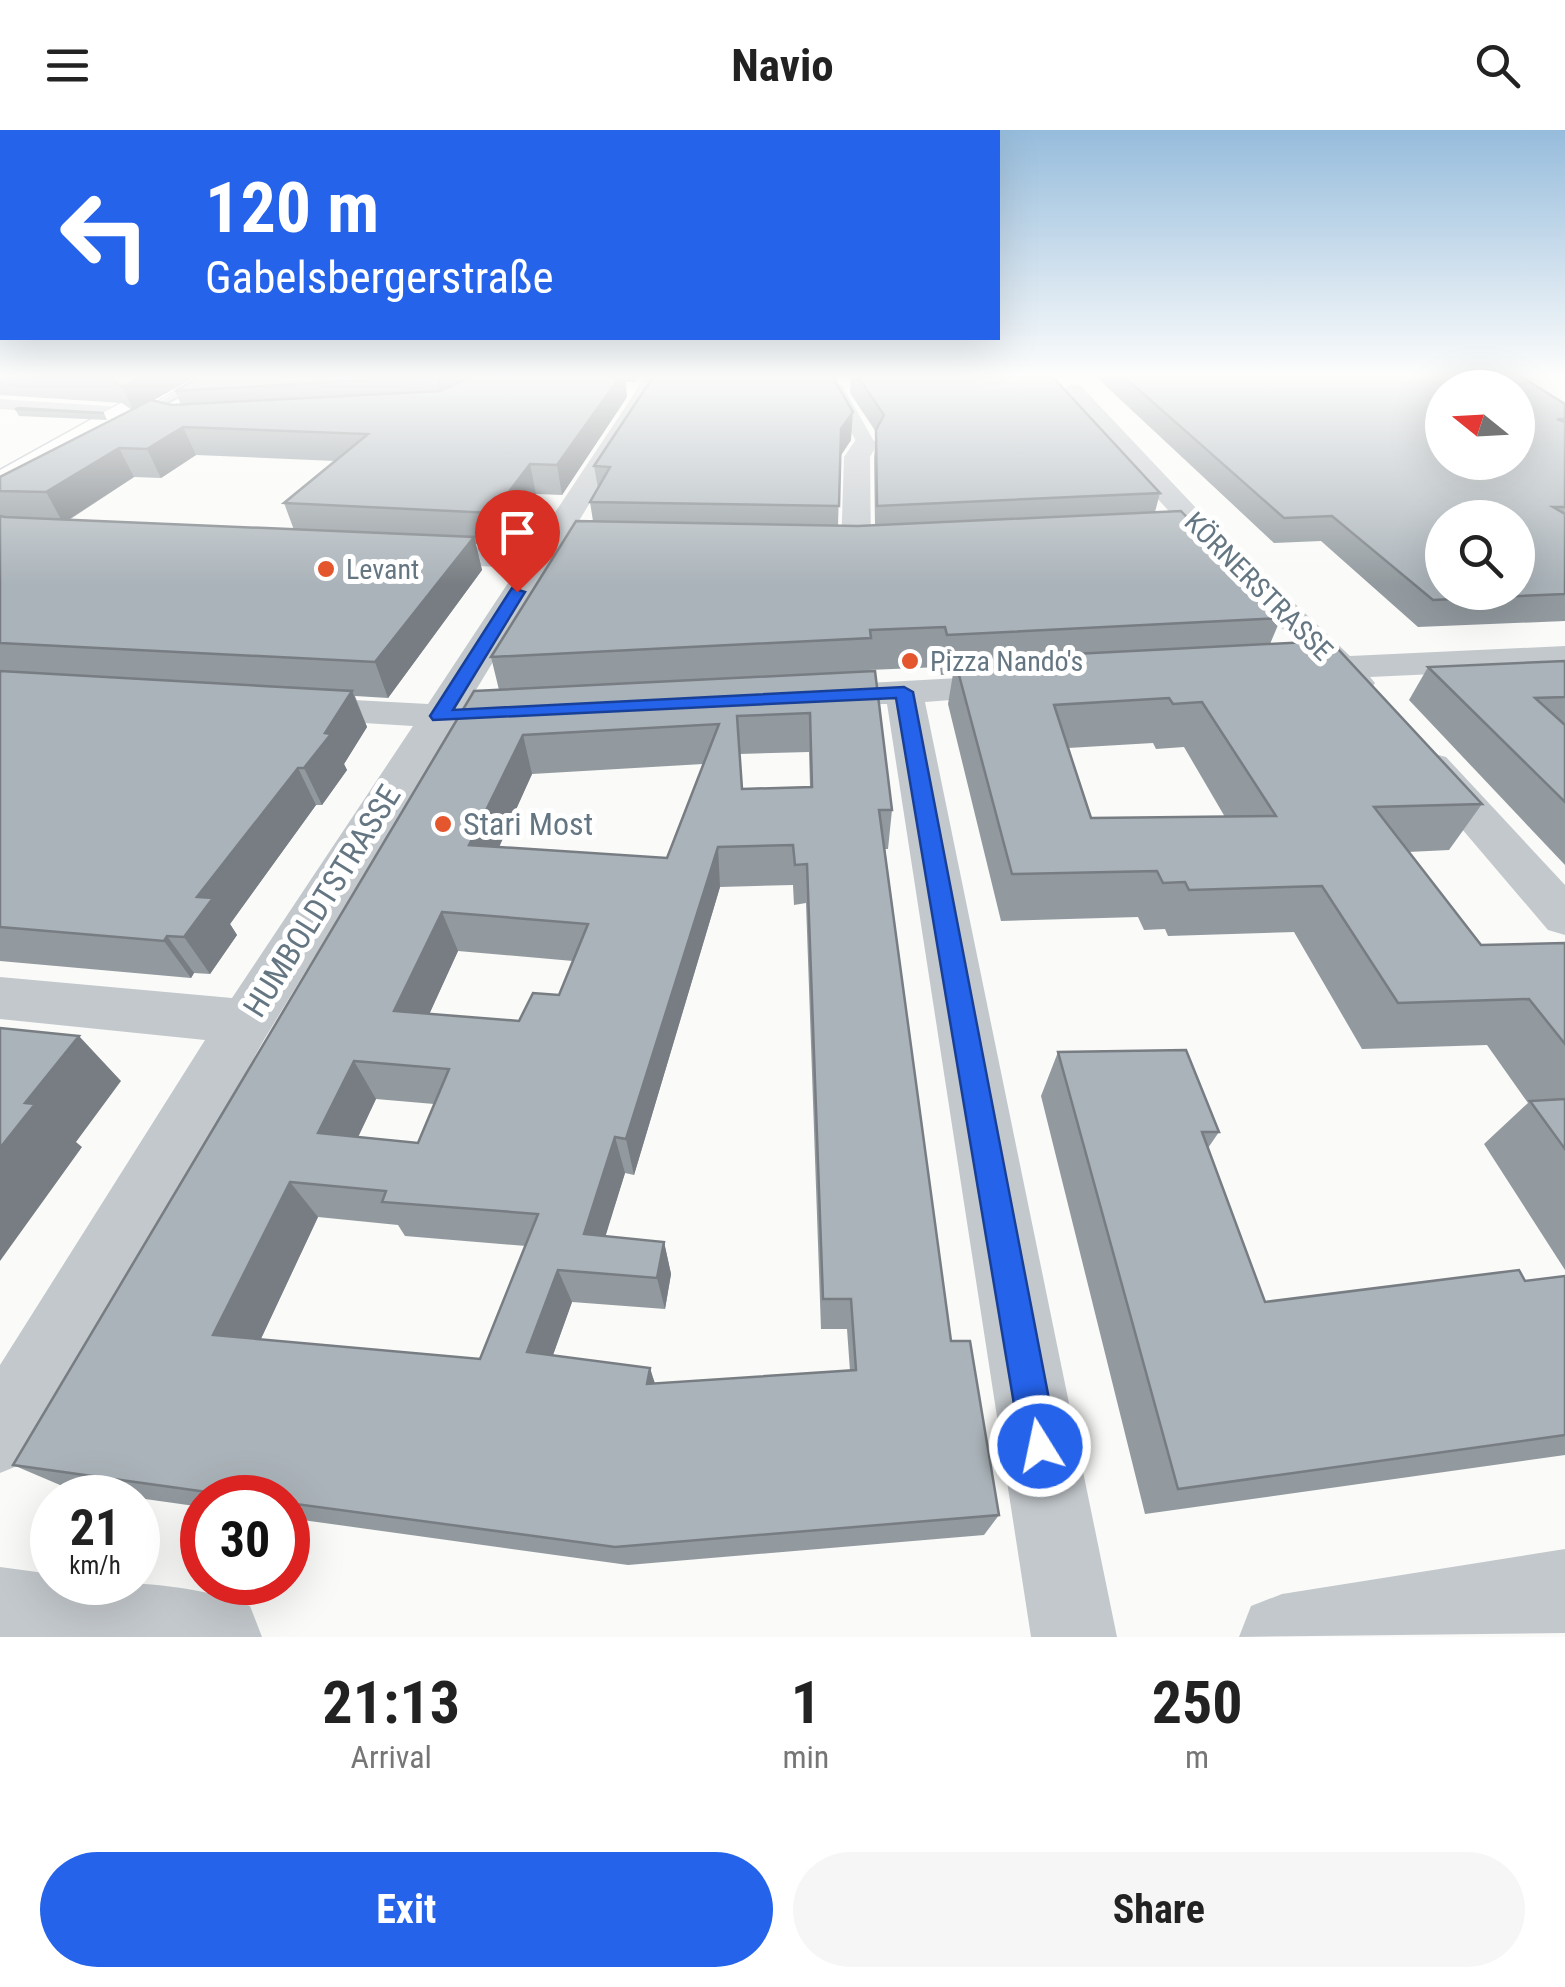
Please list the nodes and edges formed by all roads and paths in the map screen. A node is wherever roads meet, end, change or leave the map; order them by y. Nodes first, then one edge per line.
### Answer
1 (68, 444) edge
2 (101, 444) edge
3 (616, 444) edge
4 (865, 444) edge
5 (1122, 444) edge
6 (0, 482) edge
7 (0, 504) edge
8 (1204, 533) junction
9 (1165, 535) edge
10 (895, 548) edge
11 (818, 549) edge
12 (556, 550) junction
13 (856, 550) junction
14 (382, 552) edge
15 (1565, 656) edge
16 (1342, 667) junction
17 (1262, 672) edge
18 (1043, 684) edge
19 (904, 692) junction
20 (768, 699) edge
21 (268, 706) edge
22 (556, 710) edge
23 (1381, 711) edge
24 (440, 716) junction
25 (1408, 740) edge
26 (1565, 917) edge
27 (0, 998) edge
28 (246, 1022) junction
29 (0, 1435) edge
30 (1565, 1591) edge
31 (0, 1610) edge
32 (219, 1637) edge
33 (1074, 1637) edge
34 (1282, 1637) edge

1 - 6 main road
2 - 7 main road
3 - 12 street, HUMBOLDTSTRASSE
4 - 13 street
5 - 8 street, KÖRNERSTRASSE
8 - 9 street
8 - 16 street, KÖRNERSTRASSE
10 - 13 street
11 - 13 street
12 - 14 street
12 - 24 street, HUMBOLDTSTRASSE
15 - 16 street
16 - 17 street
16 - 23 street, KÖRNERSTRASSE
18 - 19 street
19 - 20 street
19 - 33 street
21 - 24 street
22 - 24 street
24 - 28 street, HUMBOLDTSTRASSE
25 - 26 street
27 - 28 street
28 - 29 street, HUMBOLDTSTRASSE
30 - 34 street
31 - 32 street

